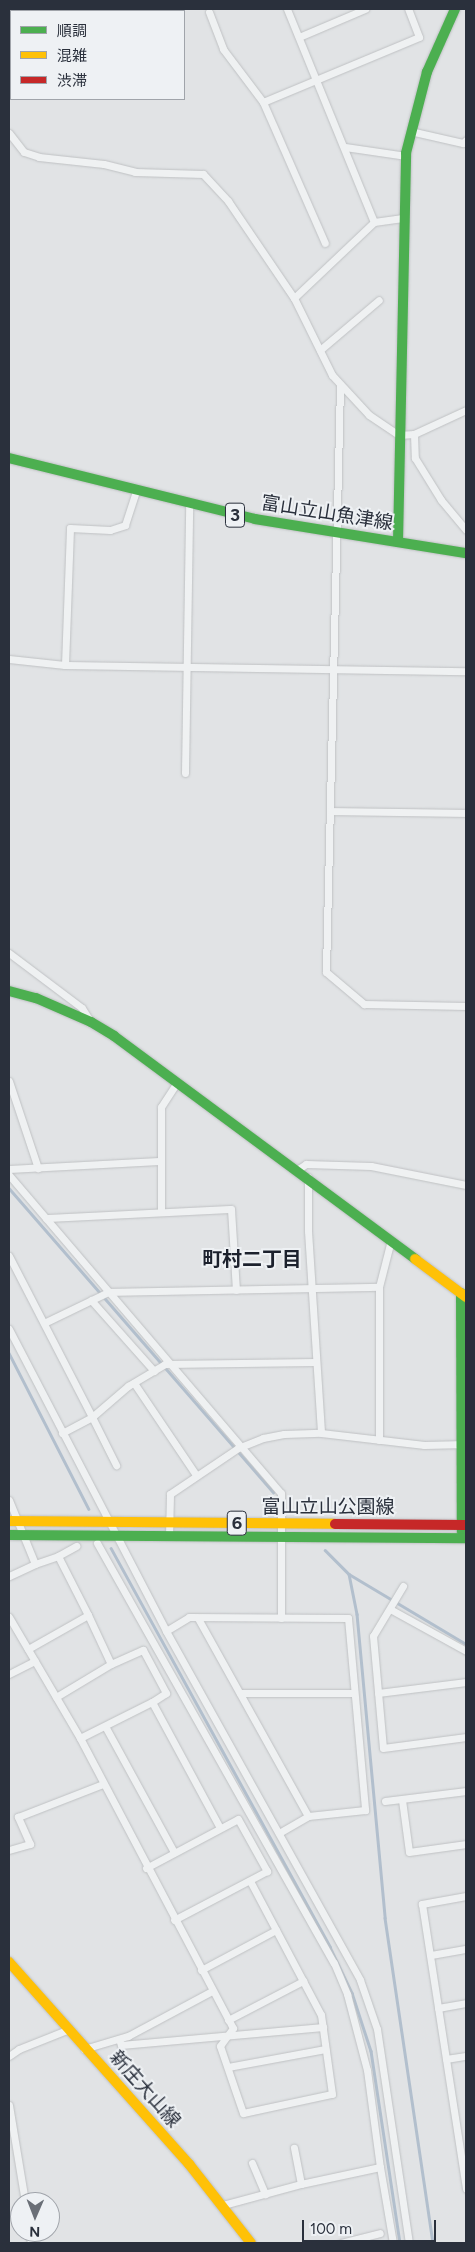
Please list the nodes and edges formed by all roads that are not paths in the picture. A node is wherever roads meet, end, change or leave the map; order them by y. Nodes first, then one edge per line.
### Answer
1 (217, 9) edge
2 (287, 9) edge
3 (365, 9) edge
4 (408, 9) edge
5 (455, 9) edge
6 (209, 10) edge
7 (299, 37) junction
8 (316, 78) junction
9 (263, 102) junction
10 (410, 131) junction
11 (9, 133) edge
12 (11, 140) edge
13 (465, 142) edge
14 (345, 147) junction
15 (406, 156) junction
16 (403, 218) junction
17 (374, 222) junction
18 (325, 244) dead end
19 (294, 298) junction
20 (378, 300) dead end
21 (320, 350) junction
22 (340, 385) junction
23 (466, 410) edge
24 (414, 434) junction
25 (399, 435) junction
26 (9, 458) edge
27 (136, 491) junction
28 (190, 505) junction
29 (466, 530) edge
30 (336, 532) junction
31 (398, 542) junction
32 (466, 553) edge
33 (9, 659) edge
34 (65, 665) junction
35 (187, 668) junction
36 (334, 670) junction
37 (466, 671) edge
38 (185, 773) dead end
39 (331, 811) junction
40 (466, 813) edge
41 (9, 953) edge
42 (9, 991) edge
43 (466, 1006) edge
44 (91, 1022) junction
45 (9, 1081) edge
46 (177, 1082) junction
47 (159, 1161) junction
48 (38, 1168) junction
49 (9, 1169) edge
50 (298, 1170) junction
51 (9, 1175) edge
52 (308, 1177) junction
53 (466, 1185) edge
54 (161, 1212) junction
55 (46, 1218) junction
56 (391, 1240) junction
57 (9, 1256) edge
58 (379, 1287) junction
59 (311, 1288) junction
60 (236, 1290) junction
61 (108, 1292) junction
62 (463, 1295) edge
63 (91, 1300) junction
64 (44, 1323) junction
65 (9, 1329) edge
66 (316, 1362) junction
67 (170, 1363) junction
68 (154, 1371) junction
69 (134, 1383) junction
70 (92, 1417) junction
71 (62, 1433) junction
72 (321, 1433) junction
73 (379, 1440) junction
74 (465, 1444) edge
75 (242, 1448) junction
76 (116, 1465) dead end
77 (196, 1475) junction
78 (9, 1500) edge
79 (13, 1521) edge
80 (108, 1522) junction
81 (170, 1523) junction
82 (281, 1524) junction
83 (464, 1525) edge
84 (9, 1535) edge
85 (23, 1535) junction
86 (116, 1535) junction
87 (170, 1536) junction
88 (281, 1537) junction
89 (464, 1538) edge
90 (97, 1543) dead end
91 (76, 1546) dead end
92 (58, 1556) junction
93 (35, 1564) junction
94 (9, 1576) edge
95 (403, 1586) dead end
96 (390, 1608) junction
97 (88, 1615) junction
98 (9, 1617) edge
99 (198, 1618) junction
100 (281, 1618) junction
101 (166, 1631) junction
102 (28, 1649) junction
103 (466, 1651) edge
104 (35, 1661) junction
105 (111, 1664) junction
106 (9, 1674) edge
107 (466, 1682) edge
108 (240, 1693) junction
109 (353, 1693) junction
110 (378, 1693) junction
111 (56, 1698) junction
112 (152, 1702) junction
113 (105, 1726) junction
114 (466, 1737) edge
115 (80, 1738) junction
116 (102, 1784) junction
117 (466, 1791) edge
118 (402, 1800) junction
119 (385, 1801) dead end
120 (308, 1816) junction
121 (220, 1828) junction
122 (279, 1833) junction
123 (466, 1844) edge
124 (9, 1850) edge
125 (174, 1852) junction
126 (146, 1868) junction
127 (250, 1881) junction
128 (466, 1896) edge
129 (174, 1920) junction
130 (276, 1930) junction
131 (466, 1949) edge
132 (431, 1955) junction
133 (9, 1962) edge
134 (201, 1970) junction
135 (303, 1981) junction
136 (212, 1991) junction
137 (466, 2003) edge
138 (438, 2008) junction
139 (228, 2020) junction
140 (323, 2027) junction
141 (67, 2030) junction
142 (228, 2035) junction
143 (119, 2039) junction
144 (84, 2049) junction
145 (325, 2049) junction
146 (9, 2056) edge
147 (466, 2056) edge
148 (446, 2059) junction
149 (228, 2067) junction
150 (9, 2105) edge
151 (462, 2135) edge
152 (294, 2148) dead end
153 (252, 2163) dead end
154 (380, 2167) junction
155 (301, 2184) junction
156 (466, 2188) edge
157 (23, 2192) edge
158 (265, 2194) junction
159 (223, 2204) junction
160 (380, 2233) dead end
161 (252, 2243) edge
162 (341, 2243) edge
163 (393, 2243) edge
164 (409, 2243) edge

1 - 6 street
2 - 7 street
3 - 7 street
4 - 8 street
5 - 10 main road
6 - 9 street
7 - 8 street
8 - 9 street
8 - 14 street
9 - 18 street
10 - 13 street
10 - 15 main road
11 - 12 street
12 - 19 street
14 - 15 street
14 - 17 street
15 - 16 main road
16 - 17 street
16 - 25 main road
17 - 19 street
19 - 21 street
20 - 21 street
21 - 22 street
22 - 25 street
22 - 30 street
23 - 24 street
24 - 25 street
24 - 29 street
25 - 31 main road
26 - 27 main road, 富山立山魚津線 / 3
27 - 28 main road, 富山立山魚津線 / 3
27 - 34 street
28 - 30 main road, 富山立山魚津線 / 3
28 - 35 street
30 - 31 main road, 富山立山魚津線 / 3
30 - 36 street
31 - 32 main road, 富山立山魚津線 / 3
33 - 34 street
34 - 35 street
35 - 36 street
35 - 38 street
36 - 37 street
36 - 39 street
39 - 40 street
39 - 43 street
41 - 44 street
42 - 44 main road
44 - 46 main road
45 - 48 street
46 - 47 street
46 - 50 main road
47 - 48 street
47 - 54 street
48 - 49 street
50 - 52 main road
50 - 53 street
51 - 55 street
52 - 56 main road
52 - 59 street
54 - 55 street
54 - 60 street
55 - 61 street
56 - 58 street
56 - 62 main road
57 - 64 street
58 - 59 street
58 - 73 street
59 - 60 street
59 - 66 street
60 - 61 street
61 - 63 street
61 - 67 street
62 - 74 main road
63 - 64 street
63 - 68 street
64 - 70 street
65 - 71 street
66 - 67 street
66 - 72 street
67 - 68 street
67 - 75 street
68 - 69 street
69 - 70 street
69 - 77 street
70 - 71 street
70 - 76 street
71 - 80 street
72 - 73 street
72 - 75 street
73 - 74 street
74 - 83 main road
75 - 77 street
75 - 82 street
77 - 81 street
78 - 79 street
79 - 80 main road, 富山立山公園線 / 6
79 - 85 street
80 - 81 main road, 富山立山公園線 / 6
80 - 86 street
81 - 82 main road, 富山立山公園線 / 6
81 - 87 street
82 - 83 main road, 富山立山公園線 / 6
82 - 88 street
83 - 89 main road
84 - 85 main road, 富山立山公園線 / 6
85 - 86 main road, 富山立山公園線 / 6
85 - 93 street
86 - 87 main road, 富山立山公園線 / 6
86 - 101 street
87 - 88 main road, 富山立山公園線 / 6
88 - 89 main road, 富山立山公園線 / 6
88 - 100 street
90 - 154 street
91 - 92 street
92 - 93 street
92 - 97 street
93 - 94 street
95 - 96 street
96 - 103 street
96 - 110 street
97 - 102 street
97 - 105 street
98 - 102 street
99 - 100 street
99 - 101 street
99 - 108 street
100 - 109 street
101 - 122 street
102 - 104 street
104 - 106 street
104 - 111 street
105 - 111 street
105 - 112 street
107 - 110 street
108 - 109 street
108 - 120 street
109 - 120 street
110 - 114 street
111 - 115 street
112 - 113 street
112 - 121 street
113 - 115 street
113 - 125 street
115 - 116 street
116 - 124 street
116 - 126 street
117 - 118 street
118 - 119 street
118 - 123 street
120 - 122 street
121 - 125 street
121 - 127 street
122 - 164 street
125 - 126 street
126 - 129 street
127 - 129 street
127 - 130 street
128 - 132 street
129 - 134 street
130 - 134 street
130 - 135 street
131 - 132 street
132 - 138 street
133 - 141 main road, 新庄大山線
134 - 136 street
135 - 139 street
135 - 140 street
136 - 139 street
136 - 143 street
137 - 138 street
138 - 148 street
139 - 142 street
140 - 142 street
140 - 145 street
141 - 144 main road, 新庄大山線
141 - 146 street
142 - 143 street
142 - 149 street
143 - 144 street
144 - 159 main road, 新庄大山線
145 - 149 street
145 - 149 street
147 - 148 street
148 - 151 street
150 - 157 street
151 - 156 street
152 - 155 street
153 - 158 street
154 - 155 street
154 - 163 street
155 - 158 street
158 - 159 street
159 - 161 main road, 新庄大山線
160 - 162 street

